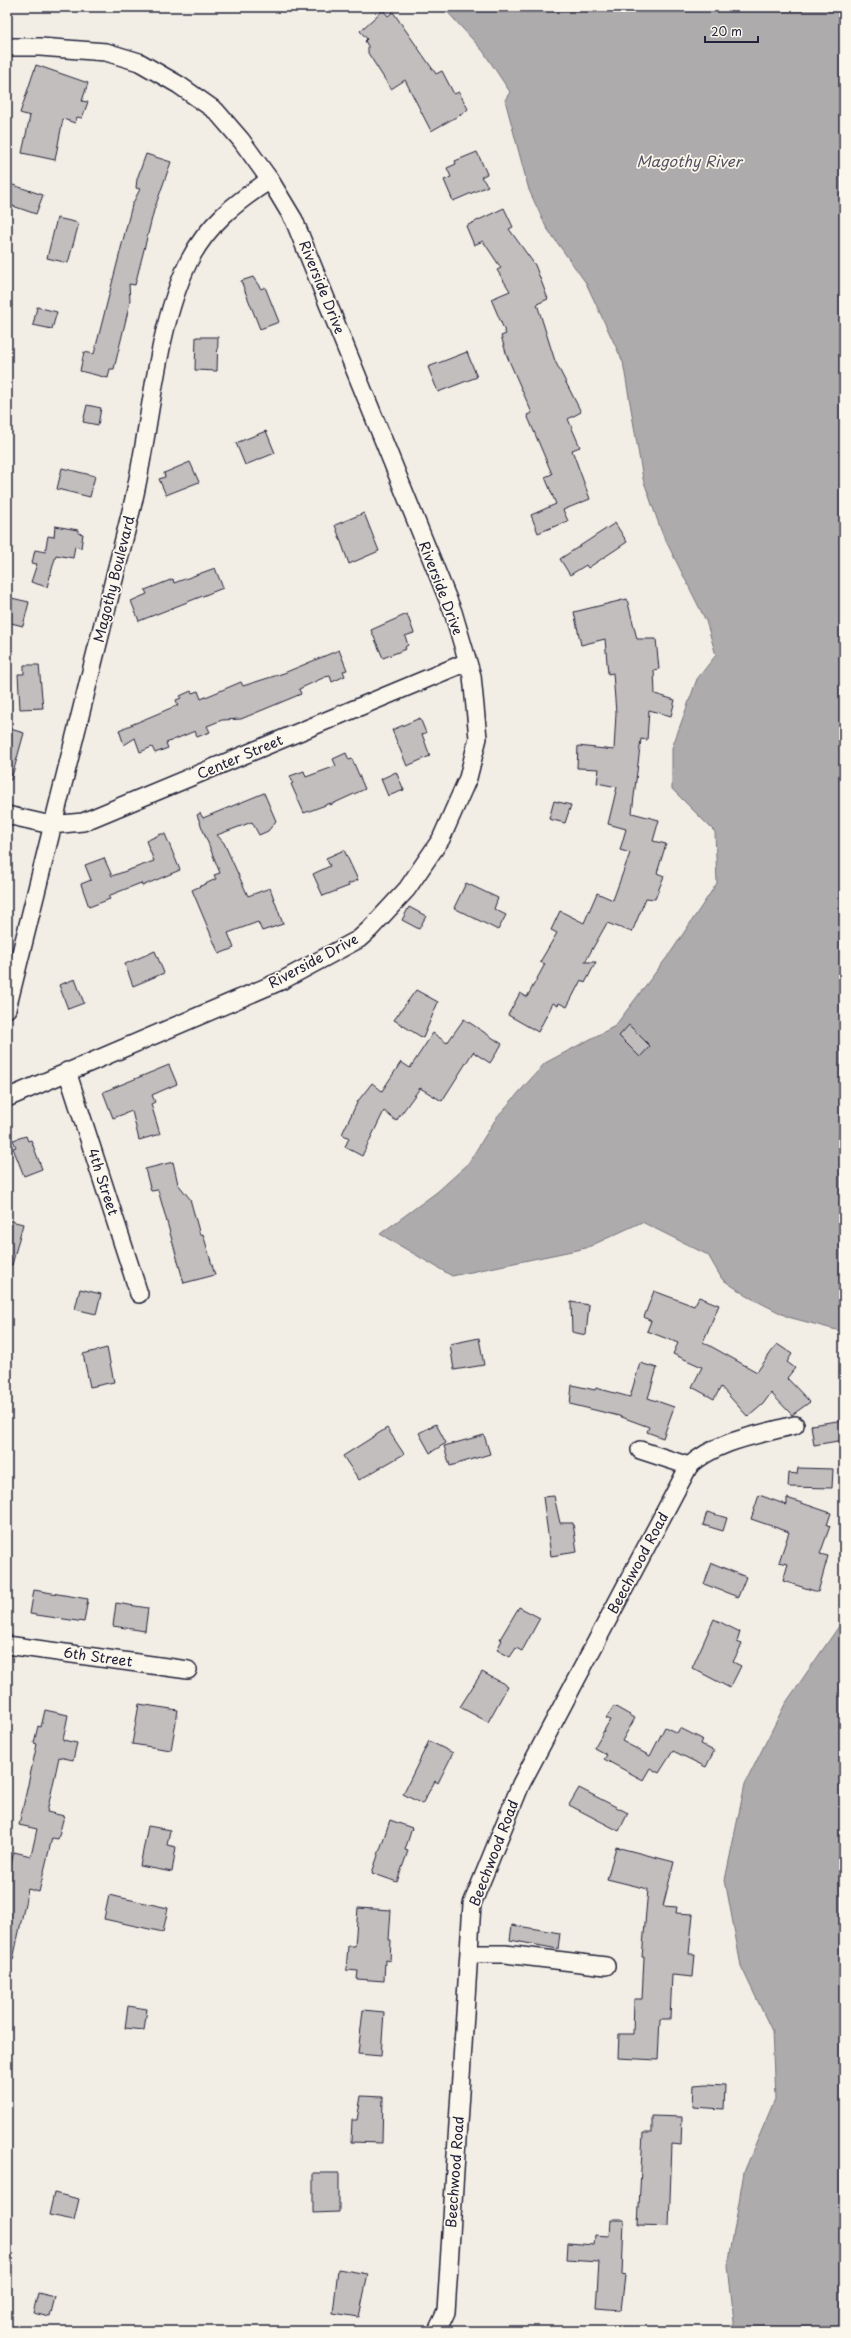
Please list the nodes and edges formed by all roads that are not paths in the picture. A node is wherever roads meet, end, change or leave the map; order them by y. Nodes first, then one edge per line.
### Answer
1 (7, 47) edge
2 (270, 180) junction
3 (467, 662) junction
4 (7, 815) edge
5 (51, 825) junction
6 (7, 1009) edge
7 (67, 1071) junction
8 (7, 1098) edge
9 (139, 1294) dead end
10 (794, 1425) dead end
11 (640, 1450) dead end
12 (689, 1466) junction
13 (7, 1645) edge
14 (188, 1670) dead end
15 (469, 1954) junction
16 (606, 1966) dead end
17 (437, 2331) edge

1 - 2 street, Riverside Drive
2 - 3 street, Riverside Drive
2 - 5 street, Magothy Boulevard
3 - 5 street, Center Street
3 - 7 street, Riverside Drive
4 - 5 street, Center Street
5 - 6 street, Magothy Boulevard
7 - 8 street, Riverside Drive
7 - 9 street, 4th Street
10 - 12 street
11 - 12 street
12 - 15 street, Beechwood Road
13 - 14 street, 6th Street
15 - 16 street
15 - 17 street, Beechwood Road

